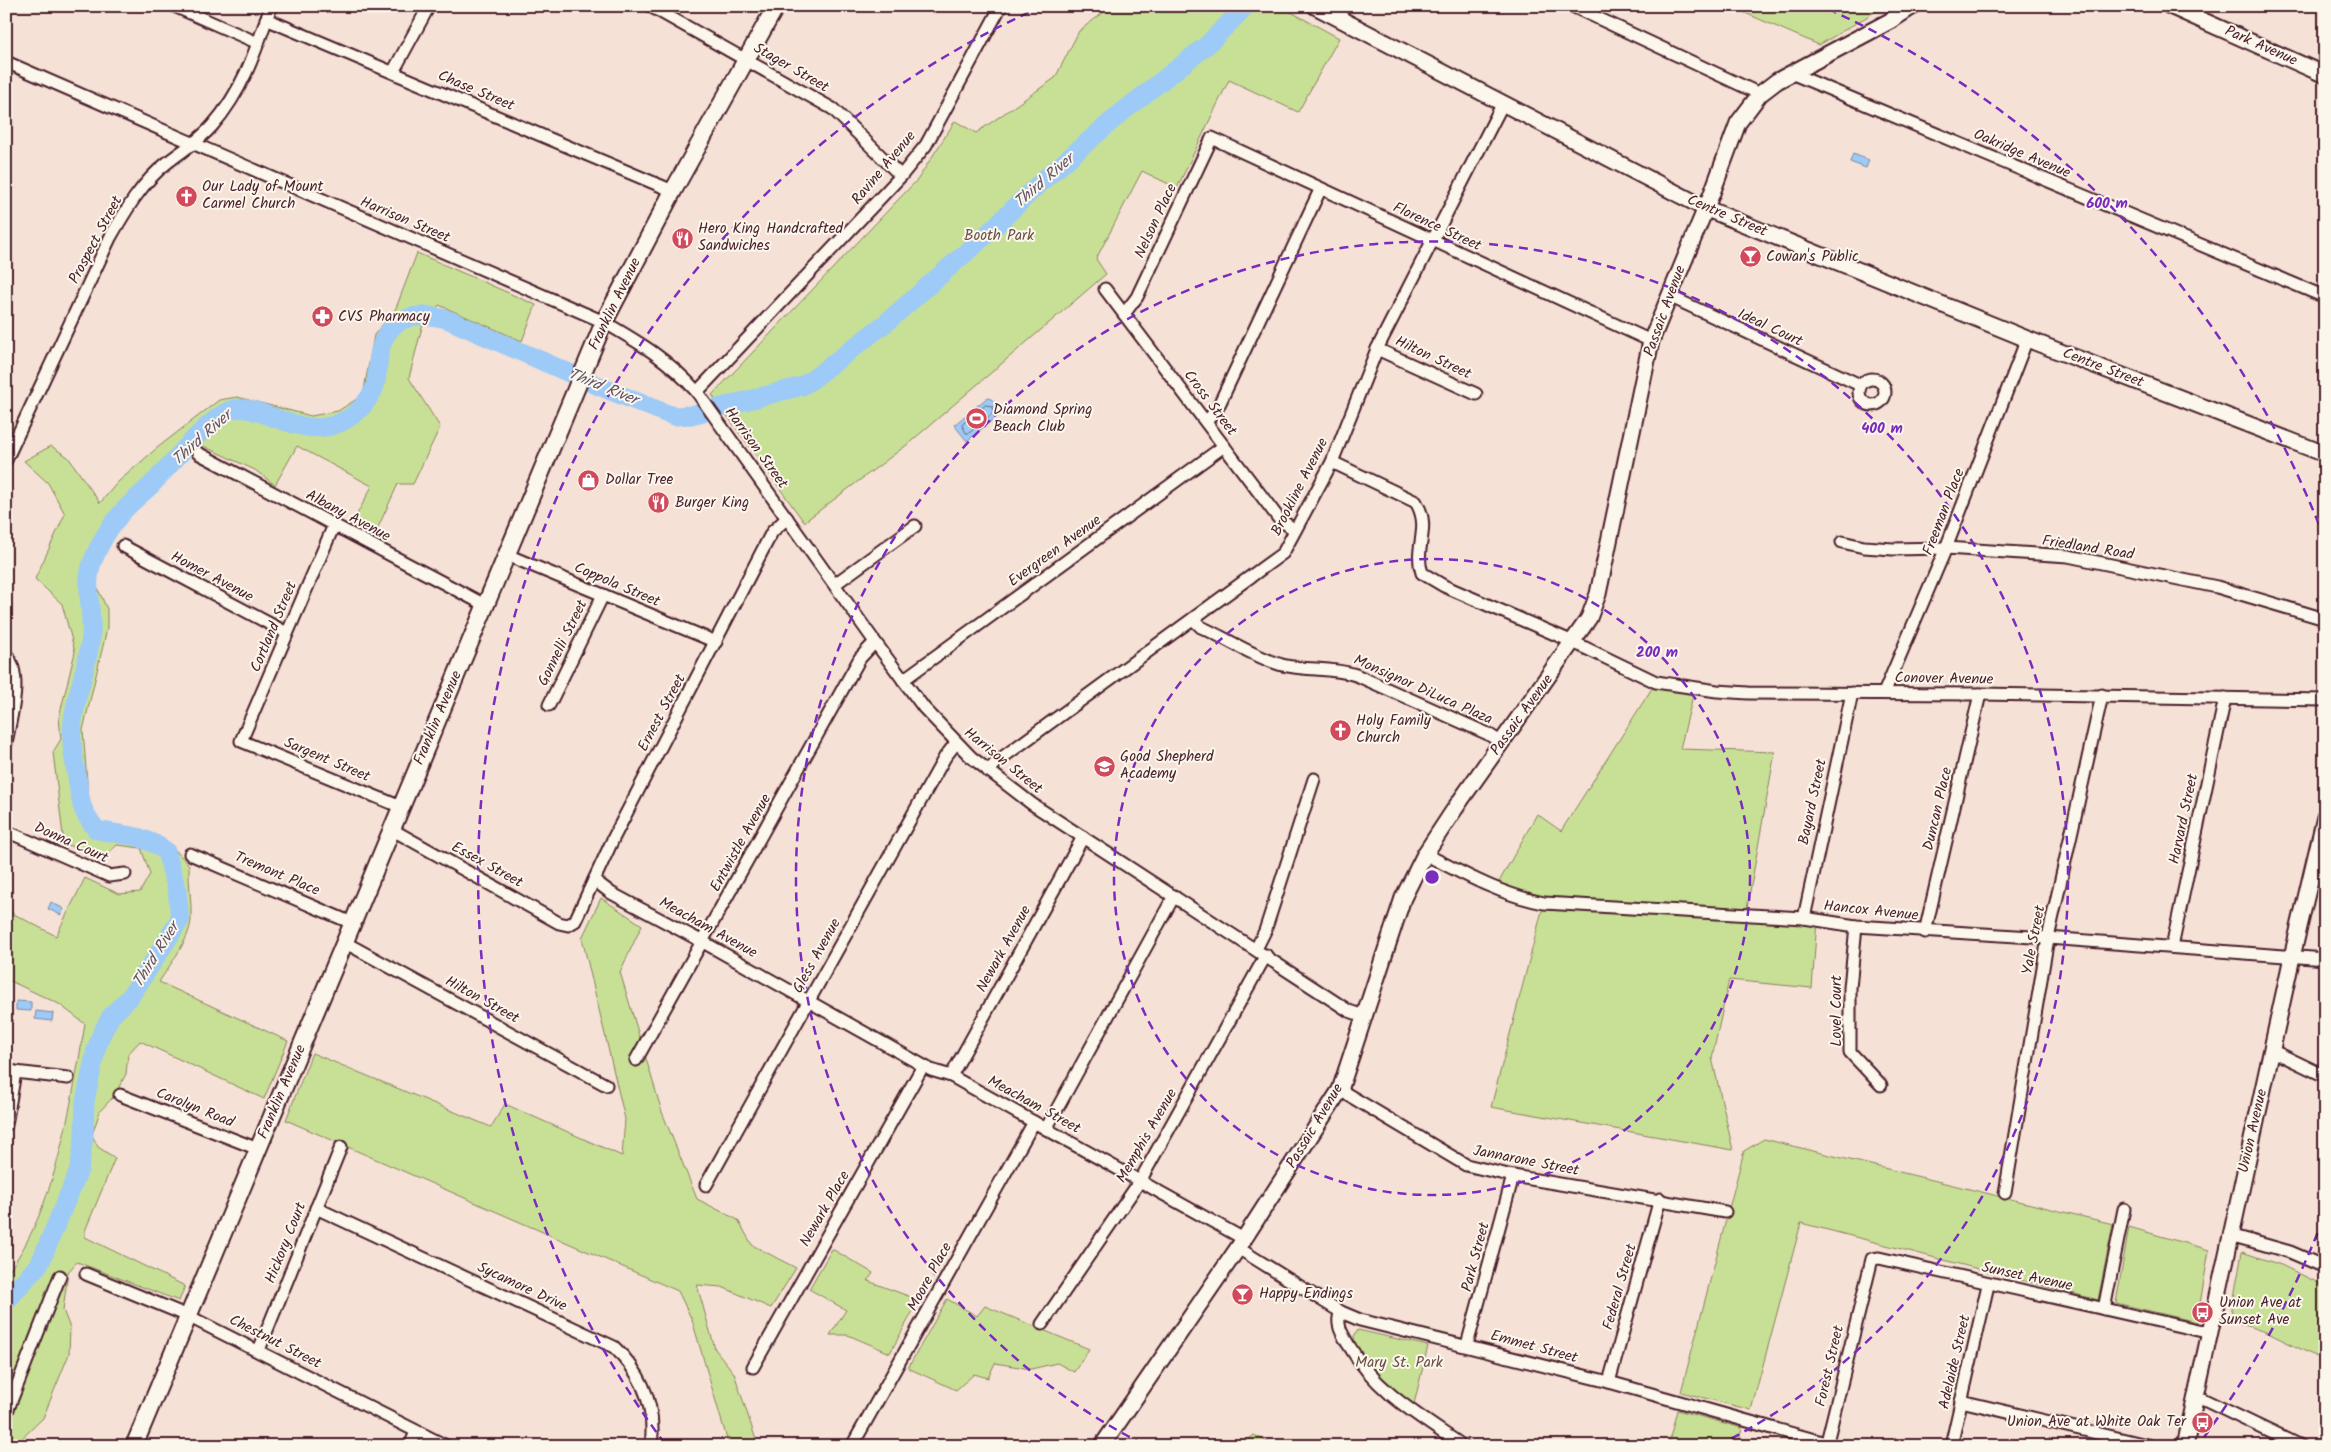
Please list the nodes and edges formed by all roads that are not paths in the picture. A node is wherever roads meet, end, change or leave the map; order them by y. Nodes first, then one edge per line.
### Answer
1 (174, 6) edge
2 (271, 6) edge
3 (429, 6) edge
4 (650, 6) edge
5 (776, 6) edge
6 (1001, 6) edge
7 (1314, 6) edge
8 (1572, 6) edge
9 (1913, 6) edge
10 (2170, 6) edge
11 (1342, 12) edge
12 (266, 19) junction
13 (258, 43) junction
14 (746, 60) junction
15 (6, 62) edge
16 (2323, 69) edge
17 (393, 72) junction
18 (1791, 73) junction
19 (1760, 94) junction
20 (1502, 105) junction
21 (1212, 138) joint
22 (194, 145) junction
23 (901, 176) junction
24 (1320, 190) junction
25 (673, 191) junction
26 (1705, 208) junction
27 (1432, 241) junction
28 (1105, 289) dead end
29 (1669, 296) junction
30 (2325, 297) edge
31 (1124, 314) junction
32 (604, 322) junction
33 (2026, 339) junction
34 (1651, 341) junction
35 (1377, 349) junction
36 (1860, 385) dead end
37 (1476, 394) dead end
38 (699, 395) junction
39 (1206, 422) junction
40 (1224, 446) junction
41 (198, 453) dead end
42 (2325, 454) edge
43 (6, 460) edge
44 (1332, 462) junction
45 (787, 518) junction
46 (334, 525) junction
47 (915, 526) dead end
48 (1295, 530) junction
49 (1842, 542) dead end
50 (123, 546) dead end
51 (1946, 548) junction
52 (506, 555) junction
53 (835, 584) junction
54 (603, 595) junction
55 (485, 605) junction
56 (1192, 619) junction
57 (2325, 620) edge
58 (287, 633) junction
59 (716, 642) junction
60 (875, 642) junction
61 (1573, 642) junction
62 (6, 654) edge
63 (903, 680) junction
64 (1852, 693) junction
65 (1884, 693) junction
66 (1980, 694) junction
67 (2102, 696) junction
68 (2225, 698) junction
69 (2325, 700) edge
70 (549, 705) dead end
71 (241, 741) joint
72 (956, 743) junction
73 (1502, 743) junction
74 (6, 744) edge
75 (988, 771) junction
76 (1314, 779) dead end
77 (400, 807) junction
78 (2325, 817) edge
79 (391, 829) junction
80 (6, 831) edge
81 (1083, 837) junction
82 (190, 854) dead end
83 (1425, 854) junction
84 (125, 874) dead end
85 (594, 880) junction
86 (1174, 896) junction
87 (1804, 918) junction
88 (352, 922) junction
89 (568, 925) joint
90 (1856, 926) junction
91 (1925, 932) junction
92 (2048, 938) junction
93 (344, 942) junction
94 (703, 942) junction
95 (2172, 947) junction
96 (1261, 952) junction
97 (2292, 957) junction
98 (2325, 959) edge
99 (808, 1002) junction
100 (1364, 1016) junction
101 (2271, 1050) junction
102 (636, 1060) dead end
103 (923, 1066) junction
104 (11, 1071) edge
105 (951, 1076) junction
106 (2325, 1076) edge
107 (68, 1078) dead end
108 (606, 1085) dead end
109 (1880, 1085) dead end
110 (1340, 1090) junction
111 (120, 1094) dead end
112 (1034, 1122) junction
113 (6, 1125) edge
114 (1046, 1129) junction
115 (342, 1147) dead end
116 (258, 1149) junction
117 (1513, 1176) junction
118 (1140, 1181) junction
119 (706, 1185) dead end
120 (2005, 1193) dead end
121 (1660, 1199) junction
122 (316, 1208) junction
123 (2124, 1209) dead end
124 (1725, 1212) dead end
125 (2230, 1236) junction
126 (1241, 1243) junction
127 (2325, 1266) edge
128 (86, 1274) dead end
129 (60, 1276) dead end
130 (1988, 1285) junction
131 (1862, 1293) joint
132 (2104, 1309) junction
133 (1341, 1312) junction
134 (188, 1316) junction
135 (1042, 1324) dead end
136 (2211, 1334) junction
137 (1467, 1346) junction
138 (259, 1350) junction
139 (753, 1367) dead end
140 (1609, 1382) junction
141 (2196, 1396) junction
142 (1962, 1401) junction
143 (6, 1414) edge
144 (416, 1432) junction
145 (1104, 1445) edge
146 (1830, 1445) edge
147 (134, 1446) edge
148 (410, 1446) edge
149 (446, 1446) edge
150 (651, 1446) edge
151 (852, 1446) edge
152 (1463, 1446) edge
153 (1950, 1446) edge
154 (2151, 1446) edge
155 (2185, 1446) edge
156 (2300, 1446) edge

1 - 13 street
2 - 12 street, Prospect Street
3 - 17 street
4 - 14 street, Stager Street
5 - 14 main road, Franklin Avenue
6 - 23 street, Ravine Avenue
7 - 11 street, Centre Street
8 - 19 street
9 - 18 street, Passaic Avenue
10 - 16 street, Park Avenue
11 - 20 street, Centre Street
12 - 13 street, Prospect Street
12 - 17 street, Chase Street
13 - 22 street, Prospect Street
14 - 23 street, Stager Street
14 - 25 main road, Franklin Avenue
15 - 22 street, Harrison Street
17 - 25 street, Chase Street
18 - 19 street, Passaic Avenue
18 - 30 street, Oakridge Avenue
19 - 26 street, Passaic Avenue
20 - 26 street, Centre Street
20 - 27 street, Brookline Avenue
21 - 24 street, Florence Street
21 - 31 street, Nelson Place
22 - 32 street, Harrison Street
22 - 43 street, Prospect Street
23 - 38 street, Ravine Avenue
24 - 27 street, Florence Street
24 - 39 street
25 - 32 main road, Franklin Avenue
26 - 29 street, Passaic Avenue
26 - 33 street, Centre Street
27 - 34 street, Florence Street
27 - 35 street, Brookline Avenue
28 - 31 street, Cross Street
29 - 34 street, Passaic Avenue
29 - 36 street, Ideal Court
31 - 39 street, Cross Street
32 - 38 street, Harrison Street
32 - 52 main road, Franklin Avenue
33 - 42 street, Centre Street
33 - 51 street, Freeman Place
34 - 61 street, Passaic Avenue
35 - 37 street, Hilton Street
35 - 44 street, Brookline Avenue
38 - 45 street, Harrison Street
39 - 40 street, Cross Street
40 - 48 street, Cross Street
40 - 63 street, Evergreen Avenue
41 - 46 street, Albany Avenue
44 - 48 street, Brookline Avenue
44 - 61 street, Conover Avenue
45 - 53 street, Harrison Street
45 - 59 street, Ernest Street
46 - 55 street, Albany Avenue
46 - 58 street, Cortland Street
47 - 53 street
48 - 56 street, Brookline Avenue
49 - 51 street, Friedland Road
50 - 58 street, Homer Avenue
51 - 57 street, Friedland Road
51 - 65 street, Freeman Place
52 - 54 street, Coppola Street
52 - 55 main road, Franklin Avenue
53 - 60 street, Harrison Street
54 - 59 street, Coppola Street
54 - 70 street, Gonnelli Street
55 - 77 main road, Franklin Avenue
56 - 73 street, Monsignor DiLuca Plaza
56 - 75 street, Brookline Avenue
58 - 71 street, Cortland Street
59 - 85 street, Ernest Street
60 - 63 street, Harrison Street
60 - 94 street, Entwistle Avenue
61 - 64 street, Conover Avenue
61 - 73 street, Passaic Avenue
62 - 74 street
63 - 72 street, Harrison Street
64 - 65 street, Conover Avenue
64 - 87 street, Bayard Street
65 - 66 street, Conover Avenue
66 - 67 street, Conover Avenue
66 - 91 street, Duncan Place
67 - 68 street, Conover Avenue
67 - 92 street, Yale Street
68 - 69 street, Conover Avenue
68 - 95 street, Harvard Street
71 - 77 street, Sargent Street
72 - 75 street, Harrison Street
72 - 99 street, Gless Avenue
73 - 83 street, Passaic Avenue
75 - 81 street, Harrison Street
76 - 96 street, Memphis Avenue
77 - 79 main road, Franklin Avenue
78 - 97 street, Union Avenue
79 - 88 main road, Franklin Avenue
79 - 89 street, Essex Street
80 - 84 street, Donna Court
81 - 86 street, Harrison Street
81 - 105 street, Newark Avenue
82 - 88 street, Tremont Place
83 - 87 street, Hancox Avenue
83 - 100 street, Passaic Avenue
85 - 89 street, Ernest Street
85 - 94 street, Meacham Avenue
86 - 96 street, Harrison Street
86 - 114 street
87 - 90 street, Hancox Avenue
88 - 93 main road, Franklin Avenue
90 - 91 street, Hancox Avenue
90 - 109 street, Lovel Court
91 - 92 street, Hancox Avenue
92 - 95 street, Hancox Avenue
92 - 120 street, Yale Street
93 - 108 street, Hilton Street
93 - 116 main road, Franklin Avenue
94 - 99 street, Meacham Avenue
94 - 102 street, Entwistle Avenue
95 - 97 street, Hancox Avenue
96 - 100 street, Harrison Street
96 - 118 street, Memphis Avenue
97 - 98 street, Hancox Avenue
97 - 101 street, Union Avenue
99 - 103 street, Meacham Street
99 - 119 street, Gless Avenue
100 - 110 street, Passaic Avenue
101 - 106 street
101 - 125 street, Union Avenue
103 - 105 street, Meacham Street
103 - 139 street, Newark Place
104 - 107 street
104 - 113 street
105 - 112 street, Meacham Street
110 - 117 street, Jannarone Street
110 - 126 street, Passaic Avenue
111 - 116 street, Carolyn Road
112 - 114 street, Meacham Street
112 - 151 street, Moore Place
114 - 118 street, Meacham Street
115 - 122 street, Hickory Court
116 - 134 main road, Franklin Avenue
117 - 121 street, Jannarone Street
117 - 137 street, Park Street
118 - 126 street, Meacham Street
118 - 135 street, Memphis Avenue
121 - 124 street, Jannarone Street
121 - 140 street, Federal Street
122 - 138 street, Hickory Court
122 - 150 street, Sycamore Drive
123 - 132 street
125 - 127 street
125 - 136 street, Union Avenue
126 - 133 street, Emmet Street
126 - 145 street, Passaic Avenue
128 - 134 street, Chestnut Street
129 - 143 street
130 - 131 street, Sunset Avenue
130 - 132 street, Sunset Avenue
130 - 142 street, Adelaide Street
131 - 146 street, Forest Street
132 - 136 street, Sunset Avenue
133 - 137 street, Emmet Street
133 - 152 street
134 - 138 street, Chestnut Street
134 - 147 main road, Franklin Avenue
136 - 141 street, Union Avenue
137 - 140 street, Emmet Street
138 - 144 street, Chestnut Street
140 - 146 street, Emmet Street
141 - 155 street, Union Avenue
141 - 156 street
142 - 153 street, Adelaide Street
142 - 154 street
144 - 148 street
144 - 149 street, Chestnut Street

